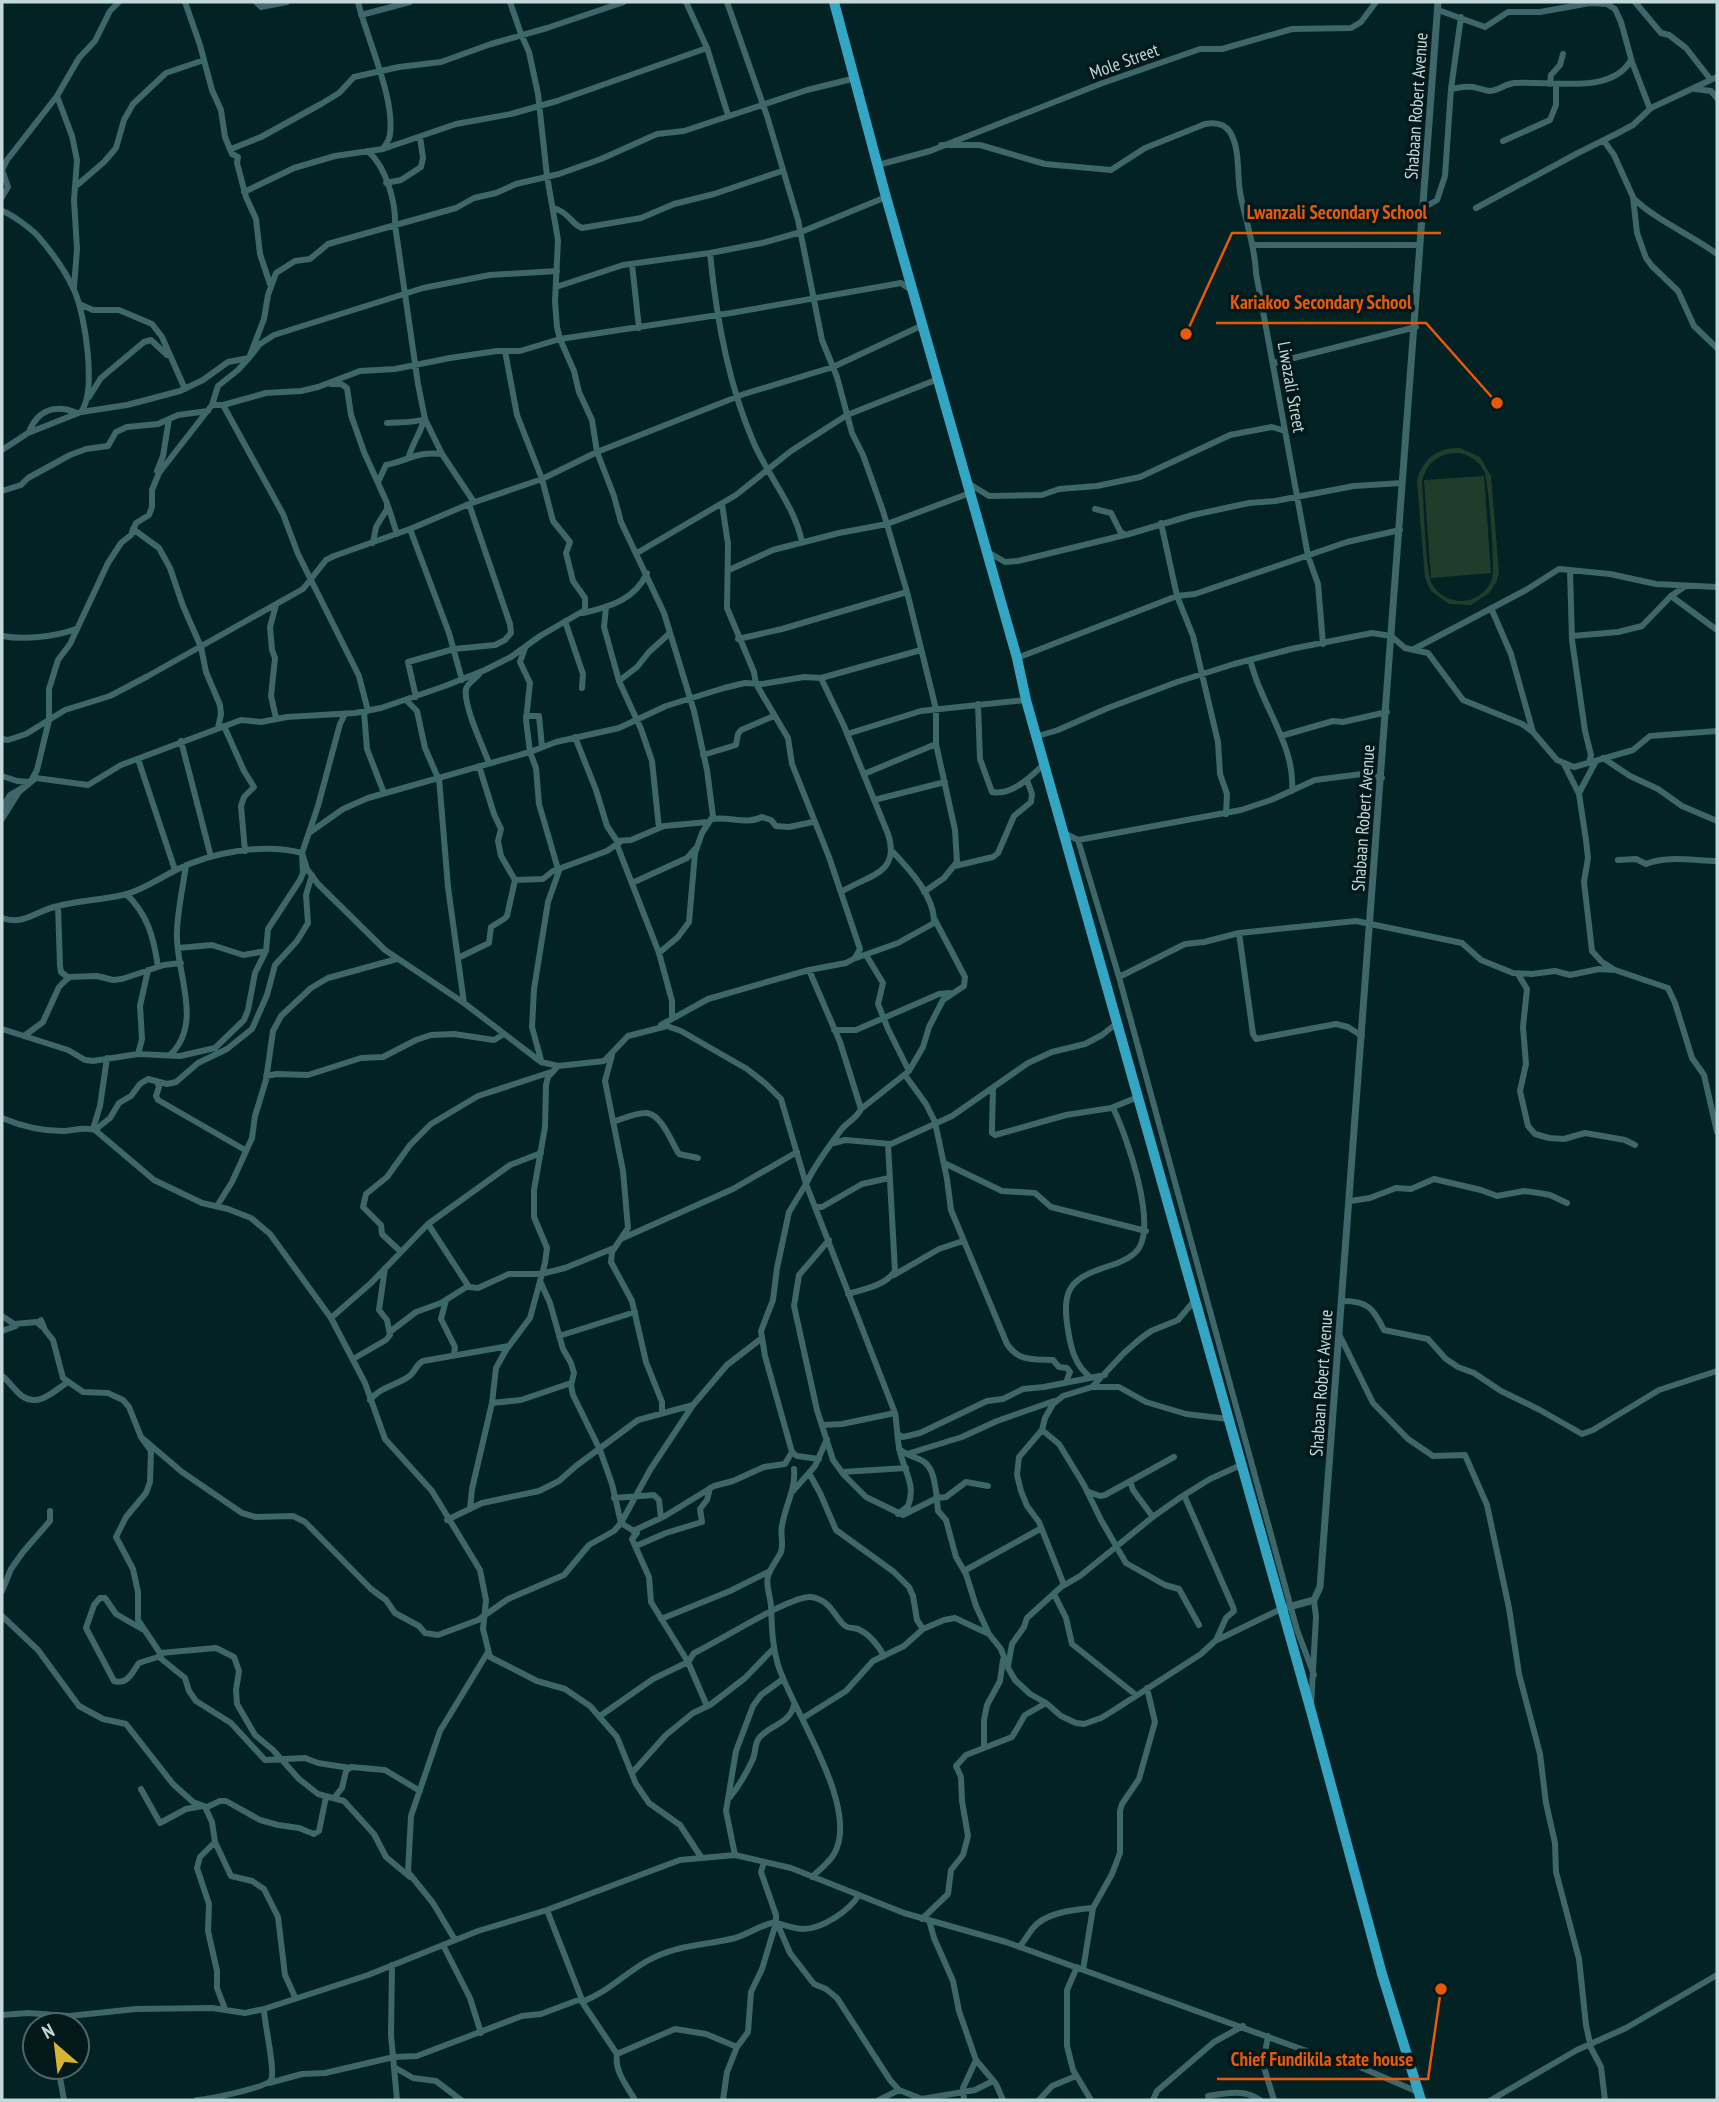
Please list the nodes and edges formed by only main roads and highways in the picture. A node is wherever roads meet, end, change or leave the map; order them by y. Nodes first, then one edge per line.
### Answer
1 (834, 2) edge
2 (1419, 2096) edge

1 - 2 highway

